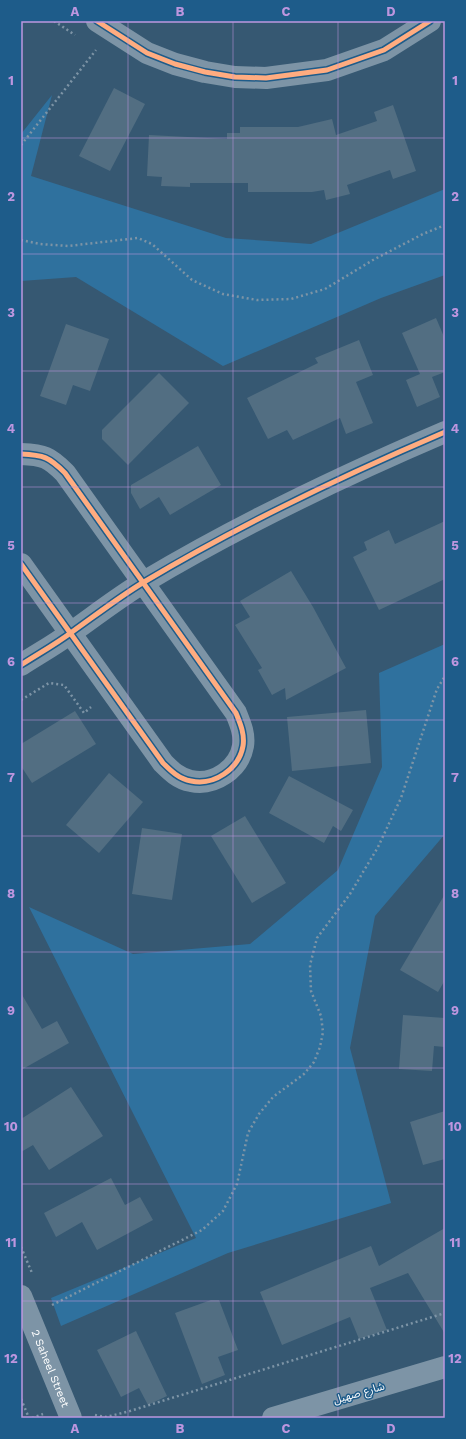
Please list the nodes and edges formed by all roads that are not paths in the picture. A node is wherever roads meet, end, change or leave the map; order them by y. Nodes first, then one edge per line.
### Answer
1 (97, 21) edge
2 (430, 21) edge
3 (445, 432) edge
4 (21, 454) edge
5 (21, 564) edge
6 (143, 583) junction
7 (70, 634) junction
8 (21, 664) edge
9 (21, 1296) edge
10 (445, 1367) edge
11 (71, 1418) edge
12 (272, 1418) edge

1 - 2 street
3 - 6 street
4 - 6 street
5 - 7 street
6 - 7 street
6 - 7 street
7 - 8 street
9 - 11 street, 2 Saheel Street
10 - 12 street, شارع صهيل

